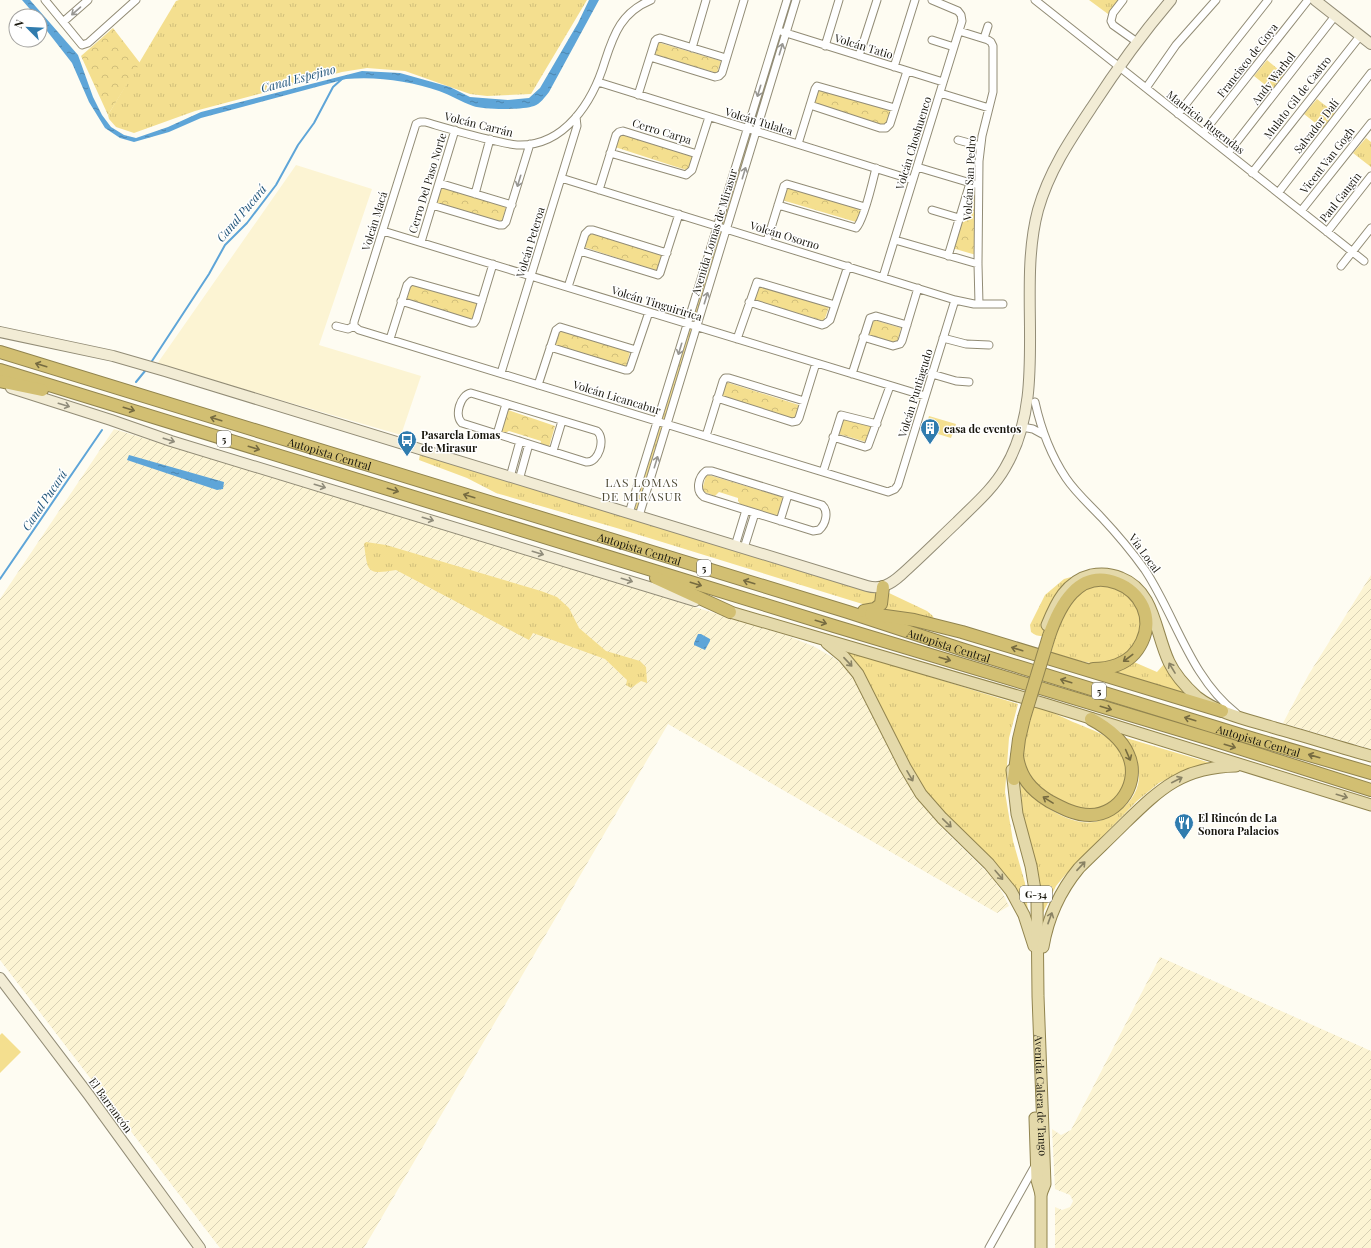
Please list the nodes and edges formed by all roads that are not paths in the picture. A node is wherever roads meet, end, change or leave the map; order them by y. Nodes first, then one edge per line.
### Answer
1 (45, 0) edge
2 (88, 0) edge
3 (136, 0) edge
4 (651, 0) edge
5 (706, 0) edge
6 (744, 0) edge
7 (787, 0) edge
8 (796, 0) edge
9 (839, 0) edge
10 (877, 0) edge
11 (915, 0) edge
12 (932, 0) edge
13 (1035, 0) edge
14 (1124, 0) edge
15 (1171, 0) edge
16 (1216, 0) edge
17 (1268, 0) edge
18 (1308, 0) edge
19 (1315, 0) edge
20 (1335, 16) junction
21 (63, 22) junction
22 (988, 26) dead end
23 (778, 31) junction
24 (959, 31) junction
25 (786, 33) junction
26 (1360, 36) junction
27 (984, 38) junction
28 (932, 40) dead end
29 (1137, 42) junction
30 (1371, 44) edge
31 (825, 46) junction
32 (954, 47) junction
33 (692, 48) junction
34 (860, 56) junction
35 (650, 57) junction
36 (726, 58) junction
37 (894, 67) junction
38 (1119, 67) junction
39 (907, 71) junction
40 (1371, 73) edge
41 (598, 82) junction
42 (943, 82) junction
43 (1146, 88) junction
44 (940, 94) junction
45 (638, 95) junction
46 (810, 105) junction
47 (895, 108) junction
48 (989, 108) junction
49 (1178, 114) junction
50 (576, 117) junction
51 (709, 117) junction
52 (418, 122) joint
53 (1371, 123) edge
54 (747, 129) junction
55 (455, 130) junction
56 (756, 131) junction
57 (1203, 133) junction
58 (490, 139) junction
59 (958, 140) dead end
60 (530, 144) junction
61 (798, 144) junction
62 (980, 146) junction
63 (610, 153) junction
64 (1228, 153) junction
65 (697, 154) junction
66 (917, 167) junction
67 (876, 168) junction
68 (1252, 172) junction
69 (1371, 176) edge
70 (561, 178) junction
71 (913, 180) junction
72 (439, 183) junction
73 (970, 183) junction
74 (978, 184) junction
75 (599, 190) junction
76 (1278, 193) junction
77 (475, 194) junction
78 (432, 205) junction
79 (512, 205) junction
80 (778, 205) junction
81 (865, 207) junction
82 (932, 210) dead end
83 (1301, 211) junction
84 (679, 214) junction
85 (959, 218) junction
86 (718, 226) junction
87 (1371, 228) edge
88 (727, 229) junction
89 (383, 230) junction
90 (1327, 232) junction
91 (895, 240) junction
92 (767, 241) junction
93 (421, 242) junction
94 (580, 251) junction
95 (1352, 252) junction
96 (667, 253) junction
97 (948, 256) junction
98 (1364, 261) dead end
99 (493, 264) junction
100 (978, 264) junction
101 (848, 266) junction
102 (1341, 266) dead end
103 (531, 276) junction
104 (883, 277) junction
105 (568, 287) junction
106 (918, 288) junction
107 (955, 300) junction
108 (401, 301) junction
109 (482, 301) junction
110 (750, 302) junction
111 (979, 304) junction
112 (1003, 304) dead end
113 (835, 305) junction
114 (649, 312) junction
115 (687, 324) junction
116 (907, 325) junction
117 (336, 326) dead end
118 (354, 326) junction
119 (697, 327) junction
120 (0, 332) edge
121 (863, 336) junction
122 (943, 338) junction
123 (390, 339) junction
124 (737, 339) junction
125 (989, 345) dead end
126 (550, 347) junction
127 (636, 350) junction
128 (0, 352) edge
129 (816, 363) junction
130 (0, 370) edge
131 (501, 373) junction
132 (852, 374) junction
133 (932, 374) junction
134 (0, 381) edge
135 (969, 382) dead end
136 (0, 385) edge
137 (538, 385) junction
138 (890, 386) junction
139 (925, 396) junction
140 (92, 398) junction
141 (717, 398) junction
142 (804, 401) junction
143 (1035, 402) dead end
144 (506, 404) junction
145 (562, 421) junction
146 (657, 421) junction
147 (667, 424) junction
148 (877, 424) junction
149 (1022, 427) junction
150 (497, 434) junction
151 (1044, 435) junction
152 (706, 436) junction
153 (834, 437) junction
154 (520, 441) junction
155 (529, 444) junction
156 (553, 452) junction
157 (823, 472) junction
158 (514, 478) junction
159 (893, 491) joint
160 (788, 494) junction
161 (746, 510) junction
162 (629, 513) junction
163 (755, 513) junction
164 (639, 516) junction
165 (780, 521) junction
166 (739, 547) junction
167 (592, 552) junction
168 (884, 586) junction
169 (730, 612) junction
170 (848, 612) junction
171 (1047, 636) junction
172 (818, 637) junction
173 (1081, 668) junction
174 (1222, 712) junction
175 (1240, 717) junction
176 (1022, 718) junction
177 (1091, 719) junction
178 (1017, 756) junction
179 (1371, 756) edge
180 (1246, 767) junction
181 (1371, 773) edge
182 (1014, 779) junction
183 (1371, 792) edge
184 (1371, 805) edge
185 (1038, 967) junction
186 (0, 978) edge
187 (1038, 996) junction
188 (1036, 1164) junction
189 (1041, 1194) junction
190 (200, 1248) edge
191 (989, 1248) edge
192 (1041, 1248) edge

1 - 21 street
2 -> 21 street
3 - 21 street
4 - 41 street, Volcán Carrán
5 - 33 street
6 - 36 street
7 - 23 street, Avenida Lomas de Mirasur
8 - 25 street, Avenida Lomas de Mirasur
9 - 31 street
10 - 34 street
11 - 37 street
12 - 24 street, Volcán Choshuenco
13 - 38 street, Mauricio Rugendas
14 - 29 street
15 - 29 street
16 - 43 street
17 - 49 street
18 - 57 street, Francisco de Goya
19 - 20 street
20 - 26 street
20 - 64 street, Andy Warhol
22 - 27 street
23 - 25 street, Volcán Tatio
23 -> 54 street, Avenida Lomas de Mirasur
24 - 27 street
24 - 32 street, Volcán Choshuenco
25 - 31 street, Volcán Tatio
56 -> 25 street, Avenida Lomas de Mirasur
26 - 30 street
26 - 68 street, Mulato Gil de Castro
27 - 48 street, Volcán San Pedro
28 - 32 street
29 - 38 street
31 - 34 street, Volcán Tatio
32 - 42 street, Volcán Choshuenco
33 - 35 street
33 - 36 street
34 - 37 street, Volcán Tatio
35 - 36 street
35 - 45 street
37 - 39 street, Volcán Tatio
38 - 43 street, Mauricio Rugendas
38 - 149 street
39 - 42 street, Volcán Tatio
39 - 47 street
40 - 76 street, Salvador Dalí
41 - 45 street, Volcán Tulalca
41 - 50 street, Volcán Carrán
42 - 44 street, Volcán Choshuenco
43 - 49 street, Mauricio Rugendas
44 - 48 street
44 - 66 street, Volcán Choshuenco
45 - 51 street, Volcán Tulalca
46 - 47 street
46 - 47 street
46 - 61 street
48 - 62 street, Volcán San Pedro
49 - 57 street, Mauricio Rugendas
50 - 60 street, Volcán Carrán
50 - 70 street, Volcán Peteroa
51 - 54 street, Volcán Tulalca
51 - 65 street, Cerro Carpa
52 - 55 street, Volcán Carrán
52 - 89 street, Volcán Macá
53 - 83 street, Vicent Van Gogh
54 - 56 street, Volcán Tulalca
54 - 86 street, Avenida Lomas de Mirasur
55 - 58 street, Volcán Carrán
55 - 72 street, Cerro Del Paso Norte
56 - 61 street, Volcán Tulalca
88 -> 56 street, Avenida Lomas de Mirasur
57 - 64 street, Mauricio Rugendas
58 - 60 street, Volcán Carrán
58 - 77 street
59 - 62 street
60 -> 79 street
61 - 67 street, Volcán Tulalca
62 - 74 street, Volcán San Pedro
63 - 65 street, Cerro Carpa
63 - 65 street, Cerro Carpa
63 - 75 street, Cerro Carpa
64 - 68 street, Mauricio Rugendas
66 - 71 street, Volcán Choshuenco
66 - 73 street
67 - 71 street, Volcán Tulalca
67 - 81 street
68 - 76 street, Mauricio Rugendas
69 - 90 street, Paul Gaugin
70 - 75 street, Volcán Osorno
70 - 103 street, Volcán Peteroa
71 - 91 street, Volcán Choshuenco
72 - 77 street
72 - 78 street, Cerro Del Paso Norte
73 - 74 street
73 - 85 street
74 - 100 street, Volcán San Pedro
75 - 84 street, Volcán Osorno
76 - 83 street, Mauricio Rugendas
77 - 79 street
78 - 79 street
78 - 93 street, Cerro Del Paso Norte
80 - 81 street
80 - 81 street
80 - 92 street
82 - 85 street
83 - 90 street, Mauricio Rugendas
84 - 86 street, Volcán Osorno
84 - 96 street
85 - 97 street
86 - 88 street, Volcán Osorno
86 - 115 street, Avenida Lomas de Mirasur
87 - 95 street
88 - 92 street, Volcán Osorno
119 -> 88 street, Avenida Lomas de Mirasur
89 - 93 street, Volcán Tinguiririca
89 - 118 street, Volcán Macá
90 - 95 street, Mauricio Rugendas
91 - 97 street
91 - 104 street, Volcán Choshuenco
92 - 101 street, Volcán Osorno
93 - 99 street, Volcán Tinguiririca
94 - 96 street
94 - 96 street
94 - 105 street
95 - 98 street, Mauricio Rugendas
95 - 102 street
97 - 100 street
99 - 103 street, Volcán Tinguiririca
99 - 109 street
100 - 111 street, Volcán San Pedro
101 - 104 street, Volcán Osorno
101 - 113 street
103 - 105 street, Volcán Tinguiririca
103 - 131 street, Volcán Peteroa
104 - 106 street, Volcán Osorno
105 - 114 street, Volcán Tinguiririca
106 - 107 street, Volcán Osorno
106 - 116 street
107 - 111 street, Volcán Osorno
107 - 122 street, Volcán Puntiagudo
108 - 109 street
108 - 109 street
108 - 123 street
110 - 113 street
110 - 113 street
110 - 124 street
111 - 112 street, Volcán Osorno
114 - 115 street, Volcán Tinguiririca
114 - 127 street
115 - 119 street, Volcán Tinguiririca
115 -> 146 street, Avenida Lomas de Mirasur
116 - 121 street
116 - 121 street
117 - 118 street, Volcán Licancabur
118 - 123 street, Volcán Licancabur
119 - 124 street, Volcán Tinguiririca
119 - 147 street, Avenida Lomas de Mirasur
120 - 158 street
121 - 132 street
122 - 125 street
122 - 133 street, Volcán Puntiagudo
123 - 131 street, Volcán Licancabur
124 - 129 street, Volcán Tinguiririca
126 - 127 street
126 - 127 street
126 - 137 street
170 -> 128 highway, Autopista Central / 5
129 - 132 street, Volcán Tinguiririca
129 - 142 street
130 - 140 highway, Autopista Central / 5
131 - 137 street, Volcán Licancabur
132 - 138 street, Volcán Tinguiririca
133 - 135 street
133 - 139 street, Volcán Puntiagudo
134 - 140 highway
136 -> 169 street
137 - 146 street, Volcán Licancabur
138 - 139 street, Volcán Tinguiririca
138 - 148 street
139 - 159 street, Volcán Puntiagudo
140 -> 167 highway, Autopista Central / 5
141 - 142 street
141 - 142 street
141 - 152 street
143 - 151 street, Vía Local
144 - 145 street
144 - 150 street
144 - 150 street
145 - 156 street
145 - 156 street
146 - 147 street, Volcán Licancabur
146 - 162 street, Avenida Lomas de Mirasur
147 - 152 street, Volcán Licancabur
164 -> 147 street, Avenida Lomas de Mirasur
148 - 153 street
148 - 153 street
149 - 151 street
149 - 168 street
150 - 154 street
151 - 175 street, Vía Local
152 - 157 street, Volcán Licancabur
153 - 157 street
154 - 155 street
154 - 158 street
155 - 156 street
155 - 158 street
157 - 159 street, Volcán Licancabur
158 - 162 street
160 - 161 street
160 - 165 street
160 - 165 street
161 - 163 street
161 - 166 street
162 - 164 street
163 - 165 street
163 - 166 street
164 - 166 street
166 - 168 street
167 - 169 highway
167 -> 183 highway, Autopista Central / 5
168 - 170 highway
169 - 172 main road
173 -> 170 highway
181 -> 170 highway, Autopista Central / 5
171 -> 173 highway
174 -> 171 main road
171 - 176 highway, bridge
172 - 177 main road
172 -> 185 main road
173 - 174 highway
174 - 175 main road
175 - 179 main road
176 - 178 highway
176 - 182 main road, Avenida Calera de Tango
177 -> 178 highway
177 - 180 main road
178 - 182 highway
180 -> 184 main road
185 -> 180 main road
182 - 185 main road, Avenida Calera de Tango / G-34
185 - 187 main road, Avenida Calera de Tango / G-34
186 - 190 street, El Barrancón
187 - 188 main road, Avenida Calera de Tango / G-34
187 - 189 main road, Avenida Calera de Tango / G-34
188 - 189 main road, Avenida Calera de Tango / G-34
188 - 191 street
189 - 192 main road, Avenida Calera de Tango / G-34

